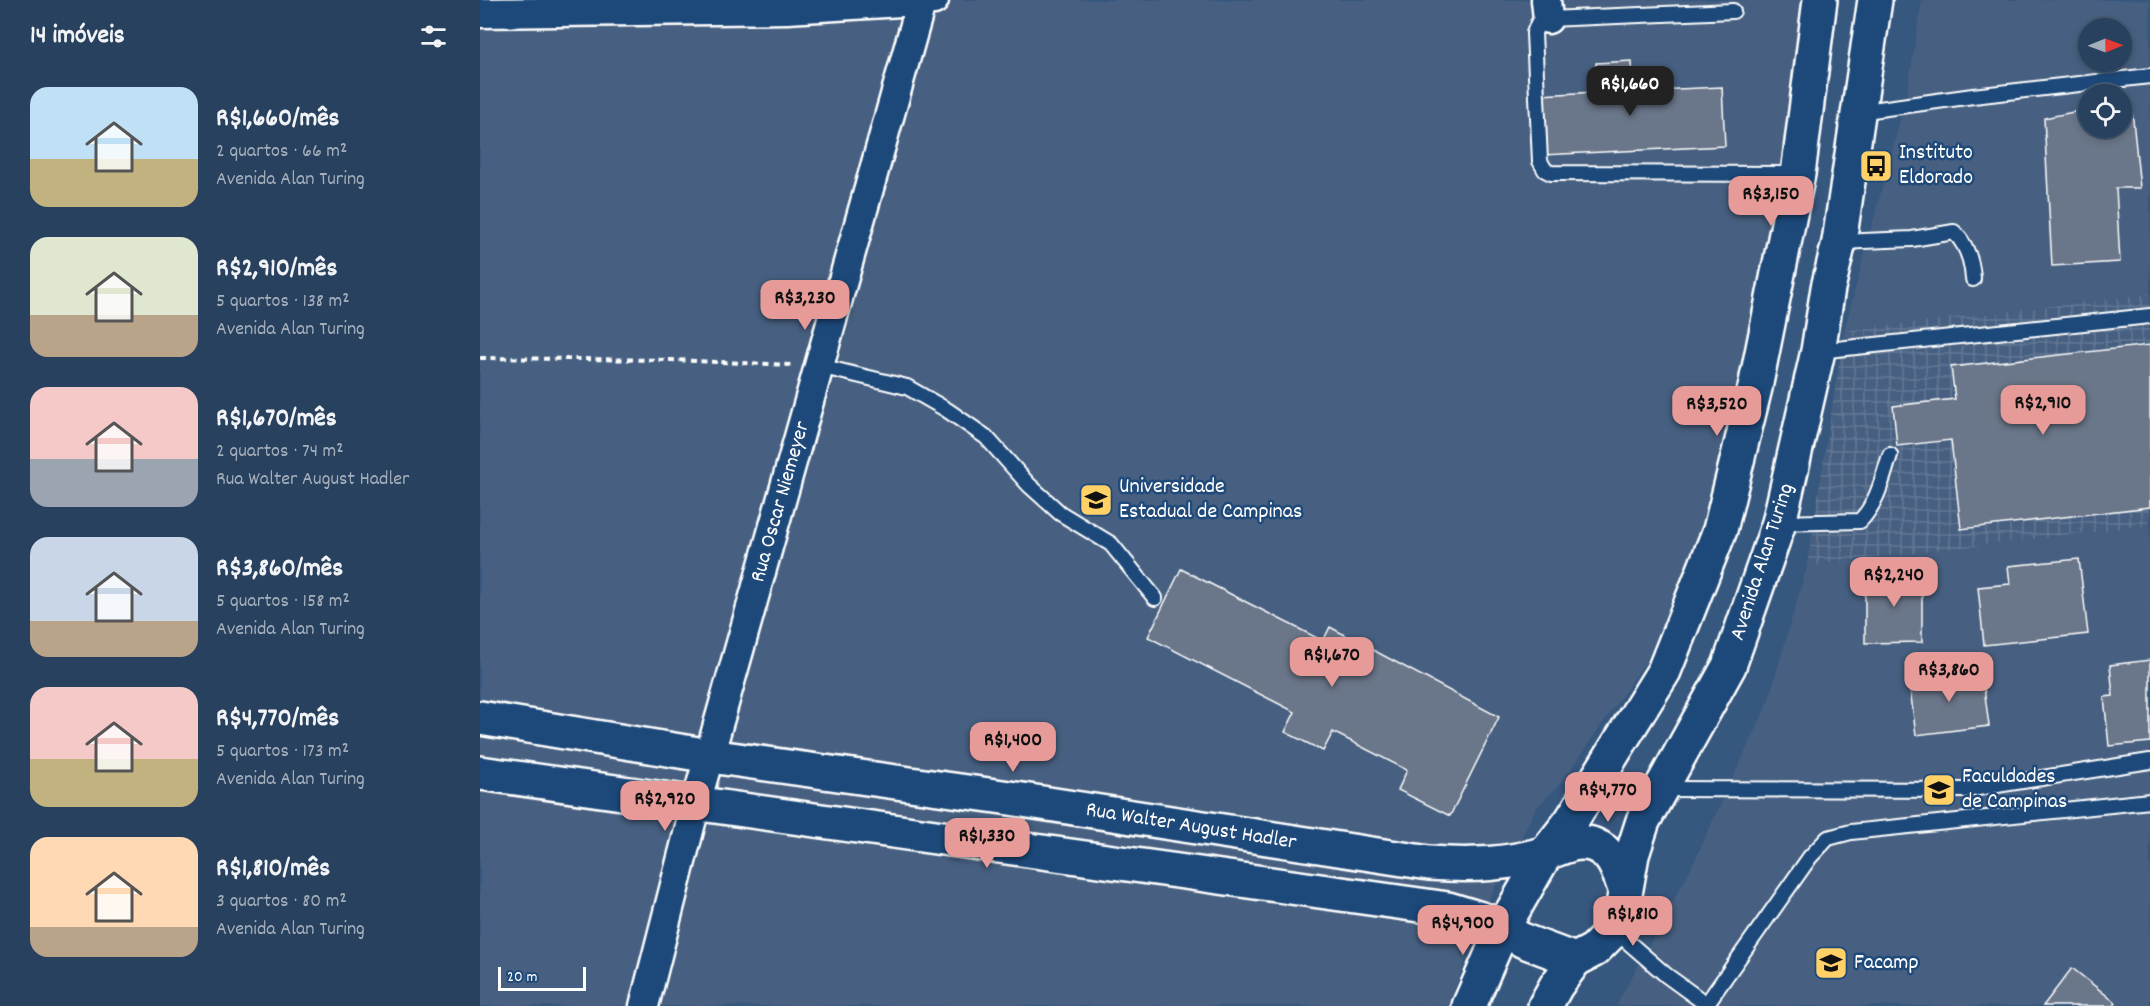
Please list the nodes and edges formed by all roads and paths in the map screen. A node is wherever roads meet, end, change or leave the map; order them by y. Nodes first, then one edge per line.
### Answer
1 (926, 0) edge
2 (1820, 0) edge
3 (1875, 0) edge
4 (1547, 10) edge
5 (1733, 11) dead end
6 (480, 13) edge
7 (2150, 76) edge
8 (1809, 78) junction
9 (1858, 112) junction
10 (1797, 174) junction
11 (1839, 242) junction
12 (1973, 279) dead end
13 (1828, 288) junction
14 (2150, 316) edge
15 (1818, 351) junction
16 (480, 358) edge
17 (819, 366) junction
18 (1890, 454) dead end
19 (1779, 523) junction
20 (1155, 598) dead end
21 (480, 718) edge
22 (710, 756) junction
23 (2150, 761) edge
24 (480, 773) edge
25 (1661, 789) junction
26 (2150, 801) edge
27 (696, 803) junction
28 (1119, 816) junction
29 (1546, 853) junction
30 (1114, 861) junction
31 (1625, 889) junction
32 (1504, 927) junction
33 (1614, 930) junction
34 (1575, 960) junction
35 (1706, 1005) edge
36 (644, 1006) edge
37 (1469, 1006) edge
38 (1545, 1006) edge

1 - 6 street
1 - 17 street, Rua Oscar Niemeyer
2 - 8 street
3 - 9 street, Avenida Alan Turing
4 - 5 lane
4 - 10 lane
7 - 9 lane
8 - 10 street
8 - 13 street
9 - 11 street, Avenida Alan Turing
10 - 29 street
11 - 12 lane
11 - 13 street, Avenida Alan Turing
13 - 15 street, Avenida Alan Turing
14 - 15 lane
15 - 19 street, Avenida Alan Turing
16 - 17 path
17 - 20 lane
17 - 22 street, Rua Oscar Niemeyer
18 - 19 lane
19 - 25 street, Avenida Alan Turing
21 - 22 street, Rua Walter August Hadler
22 - 27 street, Rua Oscar Niemeyer
22 - 28 street, Rua Walter August Hadler
23 - 25 lane
24 - 27 street, Rua Walter August Hadler
25 - 31 street, Avenida Alan Turing
26 - 35 lane
27 - 30 street, Rua Walter August Hadler
27 - 36 street, Rua Oscar Niemeyer
28 - 29 street, Rua Walter August Hadler
28 - 30 street
29 - 31 street
29 - 32 street
30 - 32 street, Rua Walter August Hadler
31 - 33 street
32 - 34 street
32 - 37 street
33 - 34 street
33 - 35 lane
34 - 38 street

